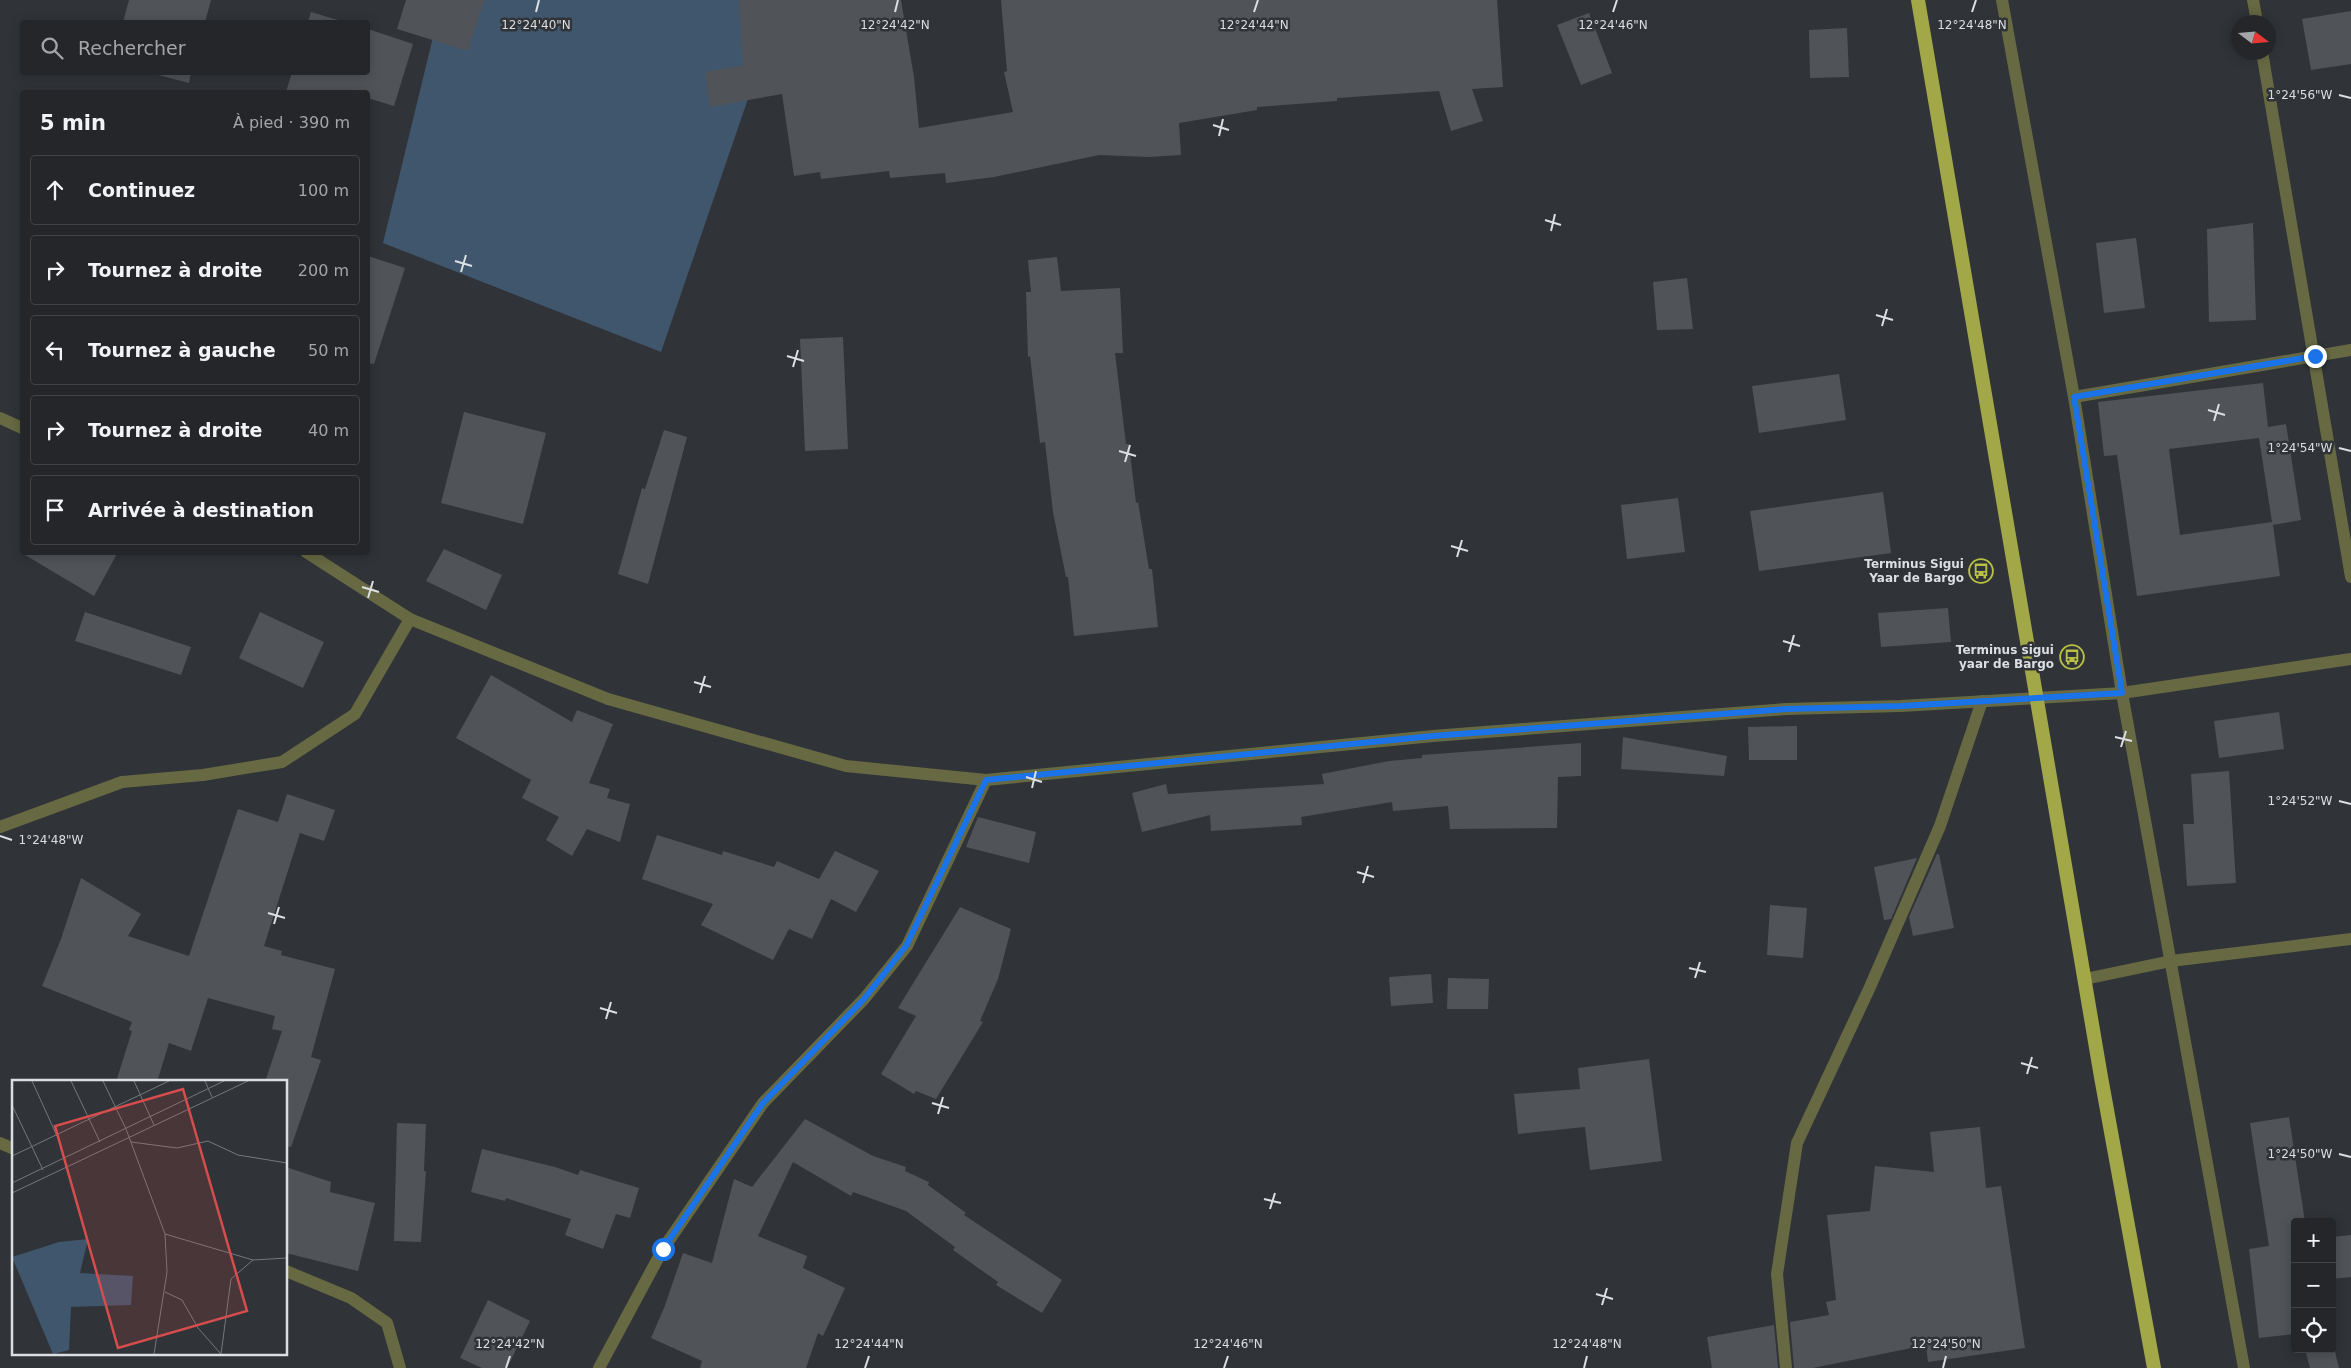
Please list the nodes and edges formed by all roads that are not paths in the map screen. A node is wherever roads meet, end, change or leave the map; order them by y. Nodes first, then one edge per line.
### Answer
1 (1918, 0) edge
2 (2002, 0) edge
3 (2253, 0) edge
4 (2256, 15) edge
5 (2263, 60) edge
6 (2351, 350) edge
7 (2315, 356) junction
8 (2074, 397) junction
9 (0, 418) edge
10 (20, 427) edge
11 (311, 555) edge
12 (2351, 577) edge
13 (410, 619) junction
14 (2351, 659) edge
15 (2122, 693) junction
16 (2038, 698) junction
17 (1982, 701) junction
18 (986, 780) junction
19 (0, 826) edge
20 (2351, 939) edge
21 (2171, 961) junction
22 (2085, 979) junction
23 (0, 1143) edge
24 (12, 1149) edge
25 (288, 1273) edge
26 (400, 1368) edge
27 (599, 1368) edge
28 (1786, 1368) edge
29 (2154, 1368) edge
30 (2244, 1368) edge

1 - 16 highway
2 - 8 street
3 - 4 street
5 - 7 street
6 - 7 street
7 - 8 street
7 - 12 street
8 - 15 street
9 - 10 street
11 - 13 street
13 - 18 street
13 - 19 street
14 - 15 street
15 - 16 street
15 - 21 street
16 - 17 street
16 - 22 highway
17 - 18 street
17 - 28 street
18 - 27 street
20 - 21 street
21 - 22 street
21 - 30 street
22 - 29 highway
23 - 24 street
25 - 26 street

